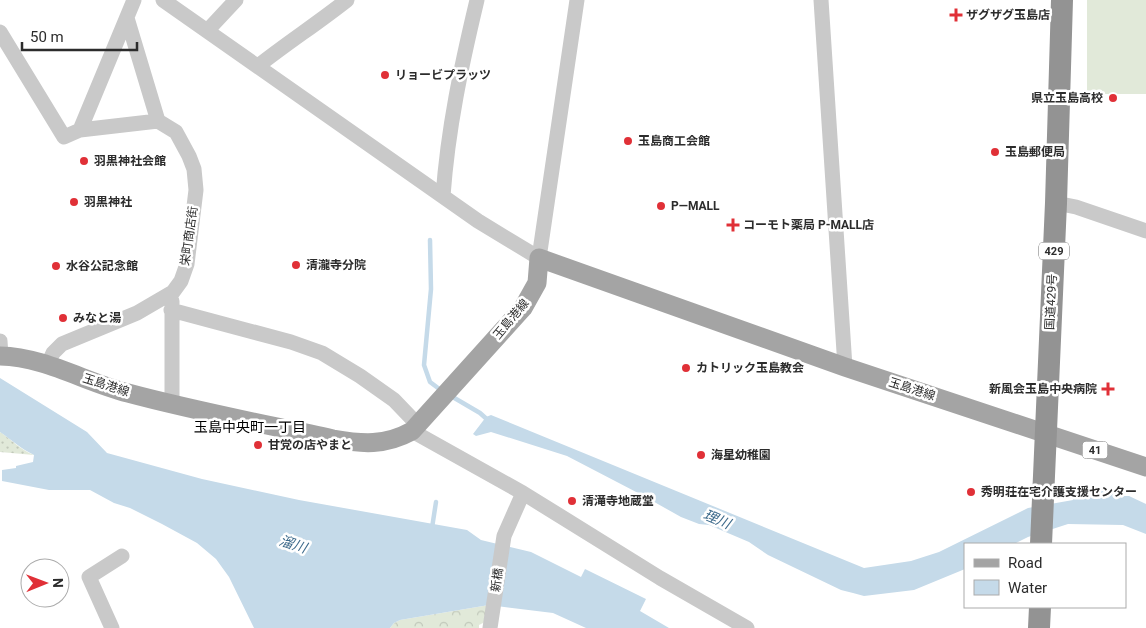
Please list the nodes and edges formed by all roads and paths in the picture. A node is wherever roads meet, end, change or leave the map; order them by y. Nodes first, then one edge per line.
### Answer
1 (134, 0) edge
2 (163, 0) edge
3 (236, 0) edge
4 (347, 0) edge
5 (477, 0) edge
6 (577, 0) edge
7 (820, 0) edge
8 (1062, 0) edge
9 (127, 18) junction
10 (207, 30) junction
11 (0, 32) edge
12 (258, 66) junction
13 (158, 121) junction
14 (80, 130) junction
15 (443, 196) junction
16 (1056, 203) junction
17 (1146, 231) edge
18 (539, 258) junction
19 (173, 292) junction
20 (171, 310) junction
21 (0, 351) edge
22 (48, 364) junction
23 (845, 367) junction
24 (172, 403) junction
25 (415, 427) junction
26 (1045, 433) junction
27 (1146, 467) edge
28 (522, 493) junction
29 (1041, 540) edge
30 (122, 556) dead end
31 (1040, 608) edge
32 (490, 626) edge
33 (112, 628) edge
34 (747, 628) edge
35 (1039, 628) edge

1 - 9 street
2 - 10 street
3 - 10 street
4 - 12 street
5 - 15 street
6 - 18 street
7 - 23 street
8 - 16 highway, 国道429号 / 429
9 - 13 street
9 - 14 street
10 - 12 street
11 - 14 street
12 - 15 street
13 - 14 street
13 - 19 street, 栄町商店街
15 - 18 street
16 - 17 street
16 - 26 highway, 国道429号 / 429
18 - 23 main road, 玉島港線
18 - 25 main road, 玉島港線
19 - 20 street
19 - 22 street
20 - 24 street
20 - 25 street
21 - 22 main road, 玉島港線
22 - 24 main road, 玉島港線
23 - 26 main road, 玉島港線
24 - 25 main road, 玉島港線
25 - 28 street
26 - 27 main road, 41
26 - 29 highway, 国道429号 / 429
28 - 32 street, 新橋
28 - 34 street
30 - 33 street
31 - 35 highway

